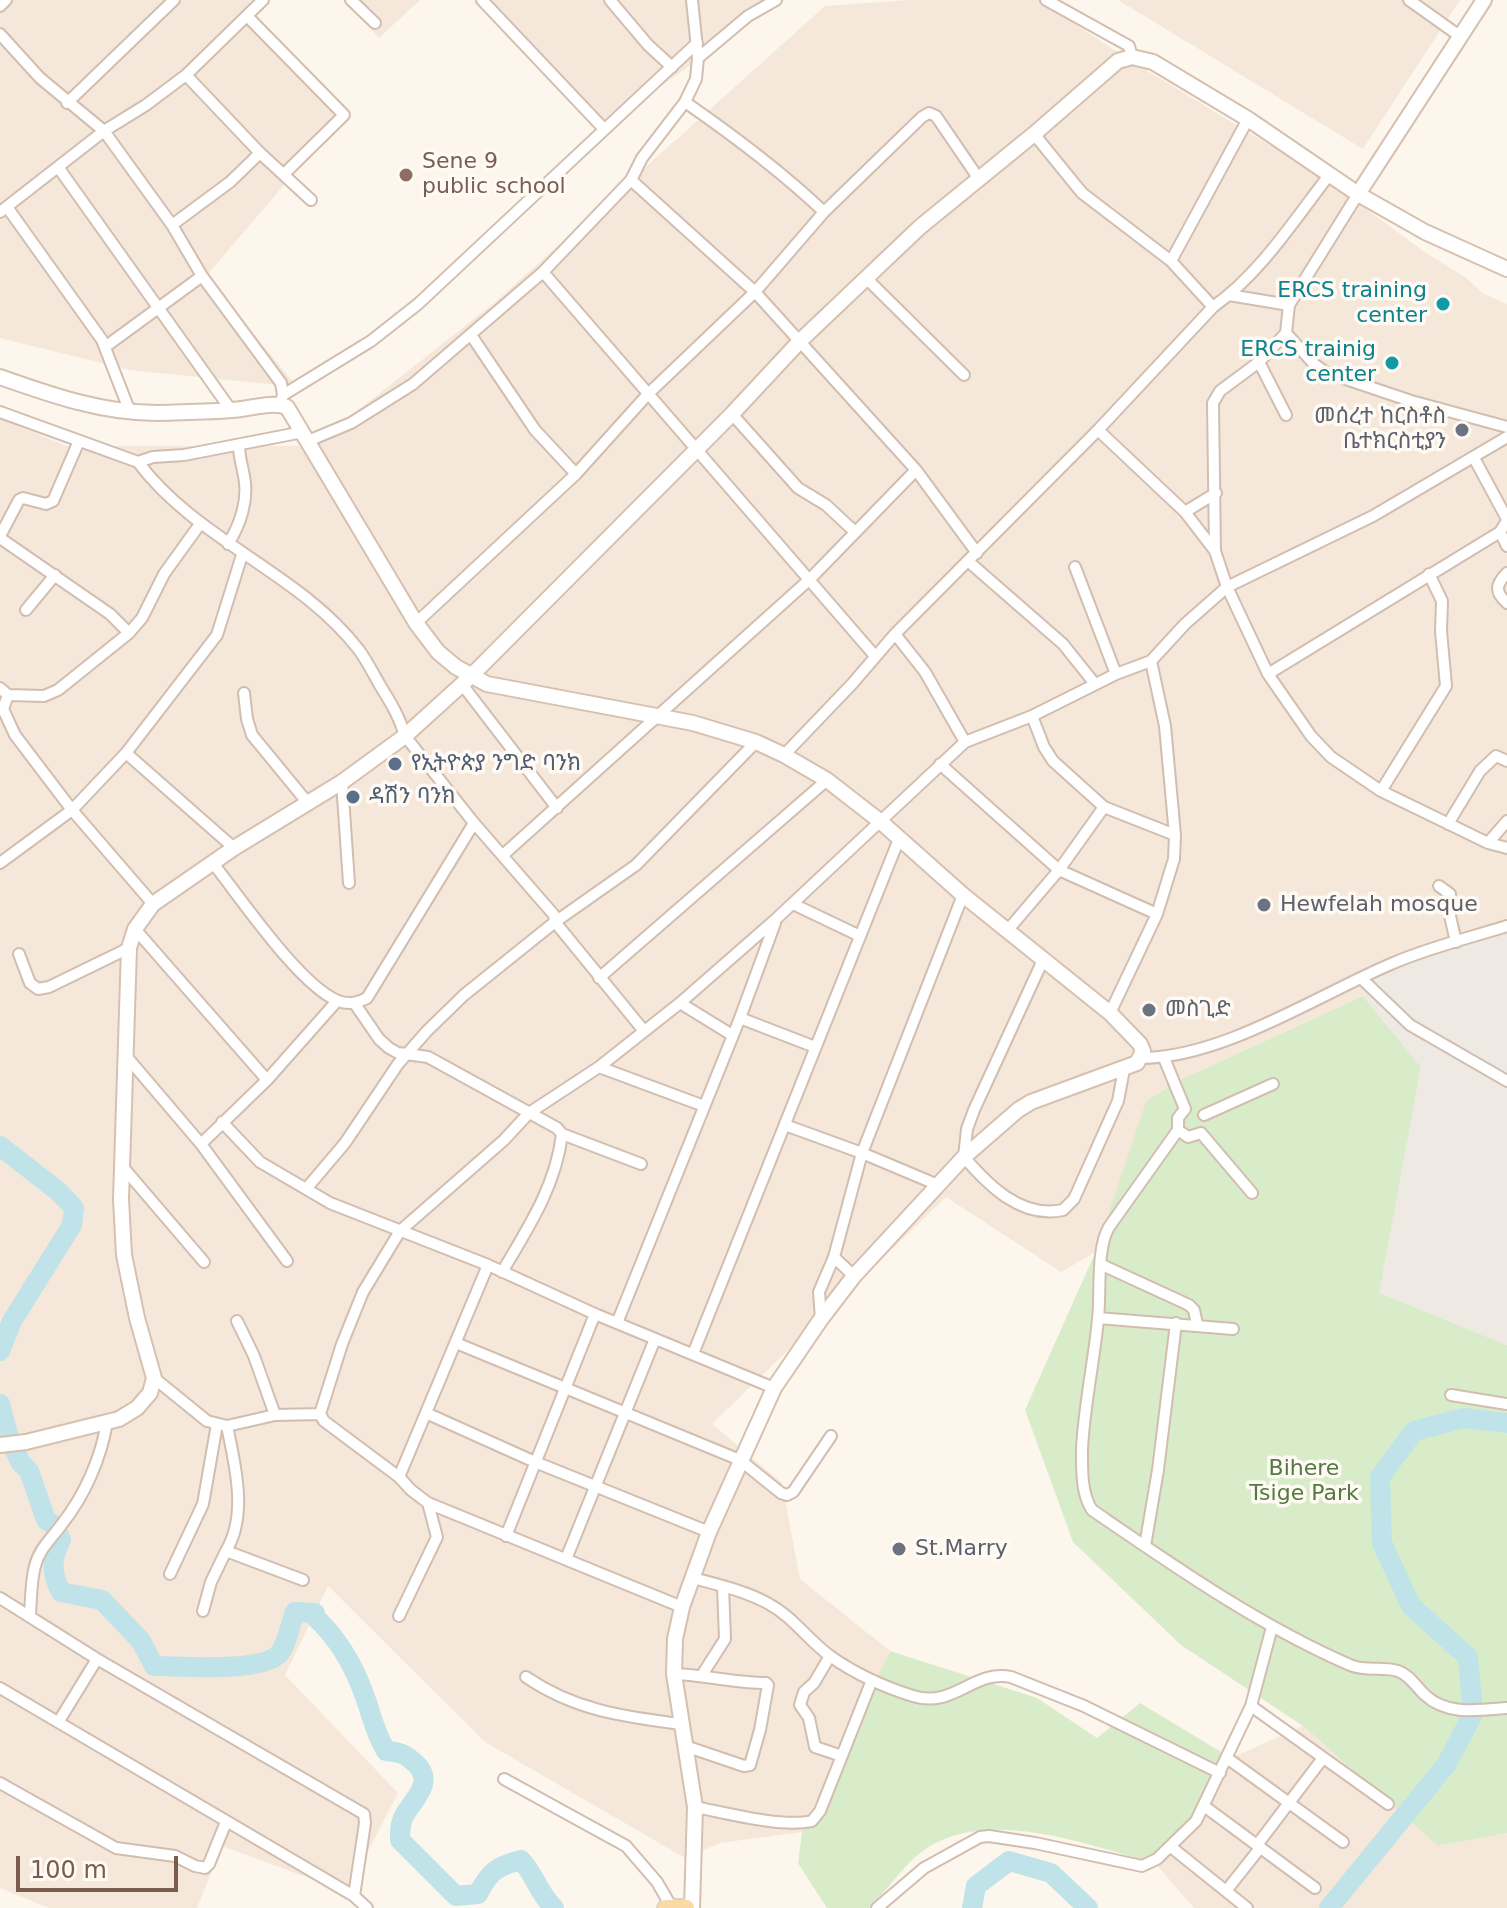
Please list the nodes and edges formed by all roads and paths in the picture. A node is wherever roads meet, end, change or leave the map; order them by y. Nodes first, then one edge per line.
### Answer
1 (6, 0) edge
2 (174, 0) edge
3 (263, 0) edge
4 (351, 0) edge
5 (482, 0) edge
6 (610, 0) edge
7 (692, 0) edge
8 (776, 0) edge
9 (1046, 0) edge
10 (1409, 0) edge
11 (1484, 0) edge
12 (0, 6) edge
13 (247, 16) junction
14 (375, 23) dead end
15 (0, 34) edge
16 (1461, 37) junction
17 (697, 43) junction
18 (1132, 57) junction
19 (698, 58) junction
20 (672, 67) junction
21 (186, 75) junction
22 (685, 102) junction
23 (67, 103) junction
24 (1248, 119) junction
25 (604, 129) junction
26 (104, 131) junction
27 (1034, 134) junction
28 (260, 153) junction
29 (58, 167) junction
30 (284, 174) junction
31 (1330, 174) junction
32 (979, 179) junction
33 (631, 180) junction
34 (1358, 194) junction
35 (311, 200) dead end
36 (4, 210) edge
37 (824, 212) junction
38 (172, 225) junction
39 (1171, 261) junction
40 (1507, 269) edge
41 (543, 272) junction
42 (202, 276) junction
43 (867, 279) junction
44 (755, 292) junction
45 (1229, 295) junction
46 (1289, 305) junction
47 (1213, 307) junction
48 (159, 309) junction
49 (1286, 333) junction
50 (471, 335) junction
51 (800, 341) junction
52 (105, 347) junction
53 (1259, 362) junction
54 (964, 375) dead end
55 (0, 377) edge
56 (648, 394) junction
57 (281, 400) junction
58 (231, 410) junction
59 (0, 412) edge
60 (130, 412) junction
61 (732, 414) junction
62 (1286, 415) dead end
63 (1507, 427) edge
64 (1098, 430) junction
65 (306, 436) junction
66 (1507, 437) edge
67 (79, 441) junction
68 (239, 445) junction
69 (696, 450) junction
70 (1474, 458) junction
71 (138, 462) junction
72 (916, 470) junction
73 (576, 474) junction
74 (1216, 493) junction
75 (1185, 512) junction
76 (1507, 520) edge
77 (200, 524) junction
78 (855, 532) junction
79 (1500, 532) junction
80 (0, 537) edge
81 (228, 544) junction
82 (1507, 546) edge
83 (1215, 551) junction
84 (977, 553) junction
85 (242, 555) junction
86 (969, 562) junction
87 (1075, 567) dead end
88 (1507, 573) edge
89 (1429, 574) junction
90 (55, 575) junction
91 (810, 579) junction
92 (1227, 587) junction
93 (1507, 603) edge
94 (26, 610) dead end
95 (416, 623) junction
96 (129, 633) junction
97 (895, 634) junction
98 (875, 656) junction
99 (1151, 661) junction
100 (1116, 674) junction
101 (1268, 674) junction
102 (465, 680) junction
103 (1095, 684) junction
104 (4, 692) edge
105 (244, 693) dead end
106 (2, 711) edge
107 (660, 716) junction
108 (1032, 716) junction
109 (405, 736) junction
110 (756, 742) junction
111 (965, 742) junction
112 (126, 753) junction
113 (784, 755) junction
114 (1507, 761) edge
115 (940, 764) junction
116 (827, 780) junction
117 (342, 782) junction
118 (1381, 791) junction
119 (307, 802) junction
120 (1104, 807) junction
121 (557, 808) junction
122 (72, 810) junction
123 (1507, 821) edge
124 (881, 822) junction
125 (474, 823) junction
126 (1448, 824) junction
127 (1175, 835) junction
128 (899, 839) junction
129 (1488, 843) junction
130 (234, 848) junction
131 (1507, 848) edge
132 (503, 855) junction
133 (212, 862) junction
134 (0, 863) edge
135 (1059, 870) junction
136 (349, 883) dead end
137 (1439, 886) dead end
138 (963, 895) junction
139 (153, 904) junction
140 (793, 904) junction
141 (1157, 914) junction
142 (776, 919) junction
143 (555, 922) junction
144 (1507, 926) edge
145 (135, 929) junction
146 (1007, 931) junction
147 (860, 936) junction
148 (1456, 942) junction
149 (129, 948) junction
150 (19, 954) dead end
151 (1043, 960) junction
152 (599, 978) junction
153 (1361, 978) junction
154 (337, 1001) junction
155 (680, 1003) junction
156 (355, 1004) junction
157 (1110, 1013) junction
158 (740, 1018) junction
159 (644, 1031) junction
160 (732, 1035) junction
161 (815, 1047) junction
162 (409, 1054) junction
163 (126, 1056) junction
164 (1141, 1058) junction
165 (1164, 1058) junction
166 (599, 1067) junction
167 (1124, 1069) junction
168 (267, 1080) junction
169 (1507, 1081) edge
170 (1273, 1084) dead end
171 (704, 1106) junction
172 (1185, 1109) junction
173 (529, 1113) junction
174 (1204, 1115) junction
175 (222, 1122) junction
176 (785, 1125) junction
177 (1178, 1130) junction
178 (1201, 1133) junction
179 (562, 1134) junction
180 (201, 1144) junction
181 (862, 1153) junction
182 (964, 1157) junction
183 (641, 1164) dead end
184 (122, 1166) junction
185 (938, 1185) junction
186 (306, 1189) junction
187 (1252, 1193) dead end
188 (400, 1231) junction
189 (834, 1257) junction
190 (287, 1261) dead end
191 (204, 1262) dead end
192 (488, 1265) junction
193 (1102, 1265) junction
194 (502, 1272) junction
195 (854, 1276) junction
196 (595, 1314) junction
197 (1098, 1318) junction
198 (821, 1319) junction
199 (237, 1321) dead end
200 (617, 1323) junction
201 (1176, 1323) junction
202 (1197, 1324) junction
203 (1233, 1329) dead end
204 (655, 1339) junction
205 (456, 1343) junction
206 (693, 1354) junction
207 (154, 1378) junction
208 (774, 1388) junction
209 (565, 1389) junction
210 (1451, 1395) dead end
211 (1507, 1404) edge
212 (426, 1413) junction
213 (320, 1414) junction
214 (626, 1414) junction
215 (275, 1415) junction
216 (107, 1422) junction
217 (222, 1425) junction
218 (831, 1436) dead end
219 (0, 1445) edge
220 (740, 1460) junction
221 (535, 1462) junction
222 (399, 1477) junction
223 (594, 1486) junction
224 (428, 1503) junction
225 (709, 1532) junction
226 (506, 1536) junction
227 (1145, 1546) junction
228 (226, 1551) junction
229 (566, 1559) junction
230 (170, 1574) dead end
231 (693, 1578) junction
232 (303, 1580) dead end
233 (723, 1587) junction
234 (0, 1598) edge
235 (682, 1607) junction
236 (203, 1611) dead end
237 (30, 1615) junction
238 (399, 1616) dead end
239 (1272, 1627) junction
240 (830, 1656) junction
241 (97, 1659) junction
242 (674, 1674) junction
243 (702, 1675) junction
244 (526, 1677) dead end
245 (872, 1680) junction
246 (0, 1688) edge
247 (1251, 1706) junction
248 (1507, 1708) edge
249 (59, 1721) junction
250 (681, 1724) junction
251 (685, 1746) junction
252 (842, 1756) junction
253 (1227, 1758) junction
254 (1323, 1758) junction
255 (1220, 1773) junction
256 (504, 1779) dead end
257 (0, 1783) edge
258 (1289, 1804) junction
259 (1388, 1804) dead end
260 (1204, 1806) junction
261 (695, 1807) junction
262 (226, 1822) junction
263 (1343, 1842) dead end
264 (1259, 1846) junction
265 (1171, 1847) junction
266 (1315, 1888) dead end
267 (1226, 1891) junction
268 (354, 1896) junction
269 (367, 1908) edge
270 (670, 1908) edge
271 (689, 1908) edge
272 (877, 1908) edge
273 (1247, 1908) edge

1 - 12 street
2 - 23 street
3 - 13 street
4 - 14 street
5 - 25 street
6 - 20 street
7 - 17 street
8 - 19 street
9 - 18 street
10 - 16 street
11 - 16 street
13 - 21 street
13 - 30 street
15 - 23 street
16 - 34 street
17 - 19 street
17 - 20 street
18 - 24 street
18 - 27 street
19 - 22 street
20 - 25 street
21 - 26 street
21 - 28 street
22 - 33 street
22 - 37 street
23 - 26 street
24 - 31 street
24 - 39 street
25 - 57 street
26 - 29 street
26 - 38 street
27 - 32 street
27 - 39 street
28 - 30 street
28 - 38 street
29 - 36 street
29 - 48 street
30 - 35 street
31 - 34 street
31 - 45 street
32 - 37 street
32 - 43 street
33 - 41 street
33 - 44 street
34 - 40 street
34 - 46 street
36 - 52 street
37 - 44 street
38 - 42 street
39 - 47 street
41 - 50 street
41 - 56 street
42 - 48 street
42 - 57 street
43 - 51 street
43 - 54 street
44 - 51 street
44 - 56 street
45 - 46 street
45 - 47 street
46 - 49 street
47 - 64 street
48 - 52 street
48 - 58 street
49 - 53 street
49 - 63 street
50 - 65 street
50 - 73 street
51 - 61 street
51 - 72 street
52 - 60 street
53 - 62 street
53 - 74 street
55 - 60 street
56 - 69 street
56 - 73 street
57 - 58 street
57 - 65 street
58 - 60 street
59 - 67 street
61 - 69 street
61 - 78 street
64 - 75 street
64 - 84 street
65 - 68 street
65 - 95 street
66 - 70 street
67 - 71 street
67 - 80 street
68 - 71 street
68 - 81 street
69 - 91 street
69 - 102 street
70 - 76 street
70 - 92 street
71 - 77 street
72 - 78 street
72 - 84 street
73 - 95 street
74 - 75 street
74 - 83 street
75 - 83 street
76 - 79 street
77 - 81 street
77 - 96 street
78 - 91 street
79 - 82 street
79 - 89 street
80 - 90 street
81 - 85 street
83 - 92 street
84 - 86 street
85 - 109 street
85 - 112 street
86 - 97 street
86 - 103 street
87 - 100 street
88 - 93 street
89 - 101 street
89 - 118 street
90 - 94 street
90 - 96 street
91 - 98 street
91 - 107 street
92 - 99 street
92 - 101 street
95 - 102 street
96 - 104 street
97 - 98 street
97 - 111 street
98 - 113 street
99 - 100 street
99 - 127 street
100 - 103 street
101 - 118 street
102 - 107 street
102 - 109 street
102 - 121 street
103 - 108 street
104 - 106 street
105 - 119 street
106 - 122 street
107 - 110 street
107 - 121 street
108 - 111 street
108 - 120 street
109 - 117 street
109 - 125 street
110 - 113 street
110 - 143 street
111 - 115 street
112 - 122 street
112 - 130 street
113 - 116 street
114 - 126 street
115 - 124 street
115 - 135 street
116 - 124 street
116 - 152 street
117 - 119 street
117 - 136 street
118 - 126 street
119 - 130 street
120 - 127 street
120 - 135 street
121 - 132 street
122 - 134 street
122 - 139 street
123 - 129 street
124 - 128 street
124 - 140 street
125 - 132 street
125 - 156 street
126 - 129 street
127 - 141 street
128 - 138 street
128 - 147 street
129 - 131 street
130 - 133 street
132 - 143 street
133 - 139 street
133 - 154 street
135 - 141 street
135 - 146 street
137 - 148 street
138 - 146 street
138 - 181 street
139 - 145 street
140 - 142 street
140 - 147 street
141 - 157 street
142 - 155 street
142 - 158 street
143 - 152 street
143 - 162 street
144 - 148 street
145 - 149 street
145 - 168 street
146 - 151 street
147 - 161 street
148 - 153 street
149 - 150 street
149 - 163 street
151 - 157 street
151 - 182 street
152 - 159 street
153 - 165 street
153 - 169 street
154 - 156 street
154 - 168 street
155 - 159 street
155 - 160 street
156 - 162 street
157 - 164 street
158 - 160 street
158 - 161 street
159 - 166 street
160 - 171 street
161 - 176 street
162 - 173 street
162 - 186 street
163 - 180 street
163 - 184 street
164 - 165 street
164 - 167 street
165 - 172 street
166 - 171 street
166 - 173 street
167 - 182 street
167 - 182 street
168 - 175 street
170 - 174 street
171 - 200 street
172 - 174 street
172 - 177 street
173 - 179 street
173 - 188 street
174 - 178 street
175 - 180 street
175 - 186 street
176 - 181 street
176 - 206 street
177 - 178 street
177 - 193 street
178 - 187 street
179 - 183 street
179 - 194 street
180 - 190 street
181 - 185 street
181 - 189 street
182 - 185 street
184 - 191 street
184 - 207 street
185 - 195 street
186 - 188 street
188 - 192 street
188 - 213 street
189 - 195 street
189 - 198 street
192 - 194 street
192 - 205 street
193 - 197 street
193 - 202 street
194 - 196 street
195 - 198 street
196 - 200 street
196 - 209 street
197 - 201 street
197 - 227 street
198 - 208 street
199 - 215 street
200 - 204 street
201 - 202 street
201 - 227 street
202 - 203 street
204 - 206 street
204 - 214 street
205 - 209 street
205 - 212 street
206 - 208 street
207 - 216 street
207 - 217 street
208 - 220 street
209 - 214 street
209 - 221 street
210 - 211 street
212 - 221 street
212 - 222 street
213 - 215 street
213 - 222 street
214 - 220 street
214 - 223 street
215 - 217 street
216 - 219 street
216 - 237 street
217 - 228 street
217 - 230 street
218 - 220 street
220 - 225 street
221 - 223 street
221 - 226 street
222 - 224 street
223 - 225 street
223 - 229 street
224 - 226 street
224 - 238 street
225 - 231 street
226 - 229 street
227 - 239 street
228 - 232 street
228 - 236 street
229 - 235 street
231 - 233 street
231 - 235 street
233 - 240 street
233 - 243 street
234 - 237 street
235 - 242 street
237 - 241 street
239 - 247 street
239 - 248 street
240 - 245 street
240 - 252 street
241 - 249 street
241 - 268 street
242 - 243 street
242 - 250 street
243 - 251 street
244 - 250 street
245 - 252 street
245 - 255 street
246 - 249 street
247 - 253 street
247 - 254 street
249 - 262 street
250 - 251 street
251 - 261 street
252 - 261 street
253 - 255 street
253 - 258 street
254 - 258 street
254 - 259 street
255 - 260 street
256 - 270 street
257 - 262 street
258 - 263 street
258 - 264 street
260 - 264 street
260 - 265 street
261 - 271 street
262 - 268 street
264 - 266 street
264 - 267 street
265 - 267 street
265 - 272 street
267 - 273 street
268 - 269 street
270 - 271 main road

